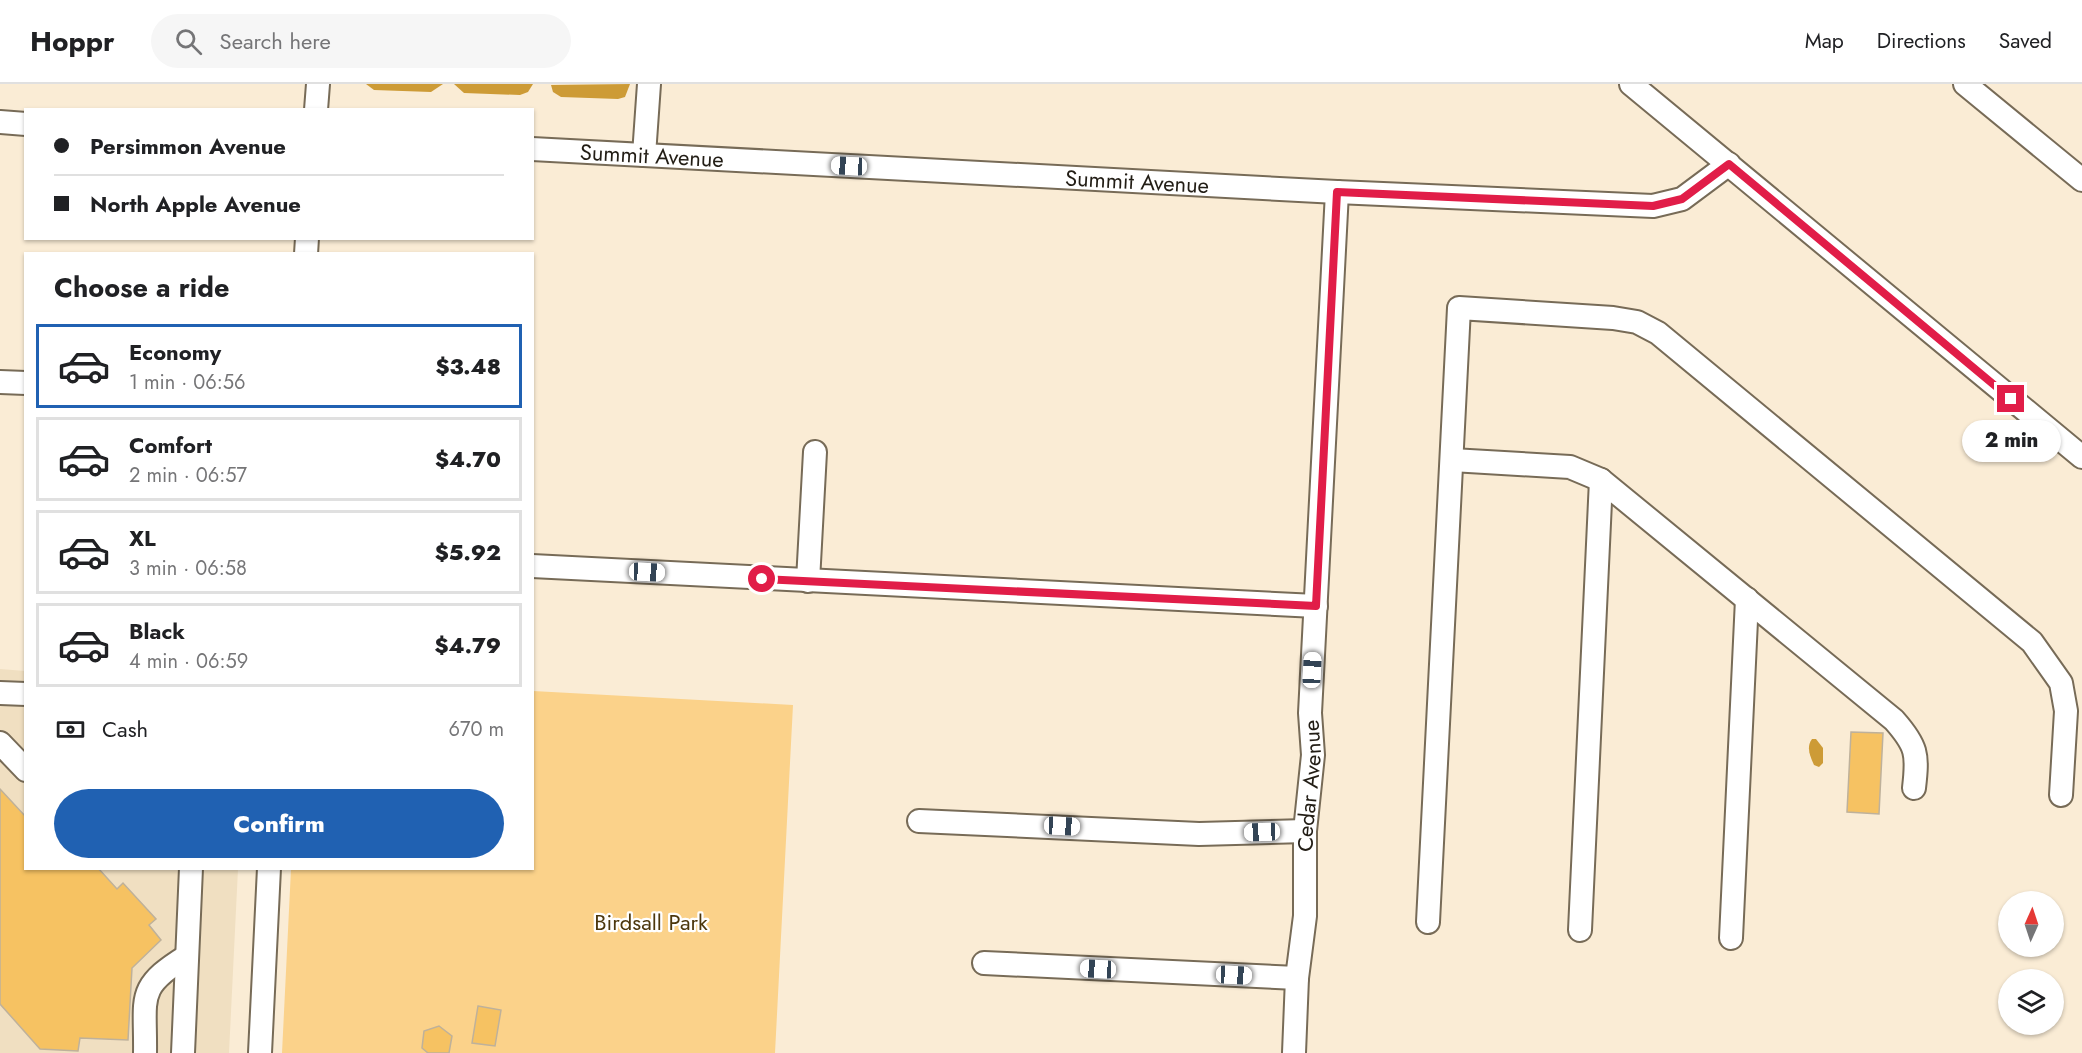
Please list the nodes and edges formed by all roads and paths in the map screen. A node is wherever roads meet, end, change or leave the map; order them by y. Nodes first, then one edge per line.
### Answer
1 (318, 84) edge
2 (649, 84) edge
3 (1631, 84) edge
4 (1965, 84) edge
5 (316, 108) edge
6 (0, 122) edge
7 (24, 123) edge
8 (534, 149) edge
9 (644, 155) junction
10 (1729, 164) junction
11 (2082, 180) edge
12 (1337, 192) junction
13 (0, 382) edge
14 (24, 383) edge
15 (815, 452) dead end
16 (2082, 457) edge
17 (1452, 460) junction
18 (1601, 480) junction
19 (534, 566) edge
20 (808, 581) junction
21 (1747, 599) junction
22 (1316, 606) junction
23 (0, 693) edge
24 (24, 694) edge
25 (11, 748) edge
26 (24, 767) edge
27 (1914, 788) dead end
28 (2061, 795) dead end
29 (919, 820) dead end
30 (1305, 831) junction
31 (191, 870) edge
32 (269, 870) edge
33 (1428, 922) dead end
34 (1580, 930) dead end
35 (1731, 938) dead end
36 (187, 956) junction
37 (984, 963) dead end
38 (1298, 978) junction
39 (145, 1053) edge
40 (183, 1053) edge
41 (260, 1053) edge
42 (1294, 1053) edge

1 - 5 street
2 - 9 street
3 - 10 street
4 - 11 street
6 - 7 street
8 - 9 street, Summit Avenue
9 - 12 street, Summit Avenue
10 - 12 street, Summit Avenue
10 - 16 street
12 - 22 street, Cedar Avenue
13 - 14 street
15 - 20 street
17 - 18 street
17 - 28 street
17 - 33 street
18 - 21 street
18 - 34 street
19 - 20 street
20 - 22 street
21 - 27 street
21 - 35 street
22 - 30 street, Cedar Avenue
23 - 24 street
25 - 26 street
29 - 30 street
30 - 38 street, Cedar Avenue
31 - 36 street
32 - 41 street
36 - 39 street
36 - 40 street
37 - 38 street
38 - 42 street, Cedar Avenue

